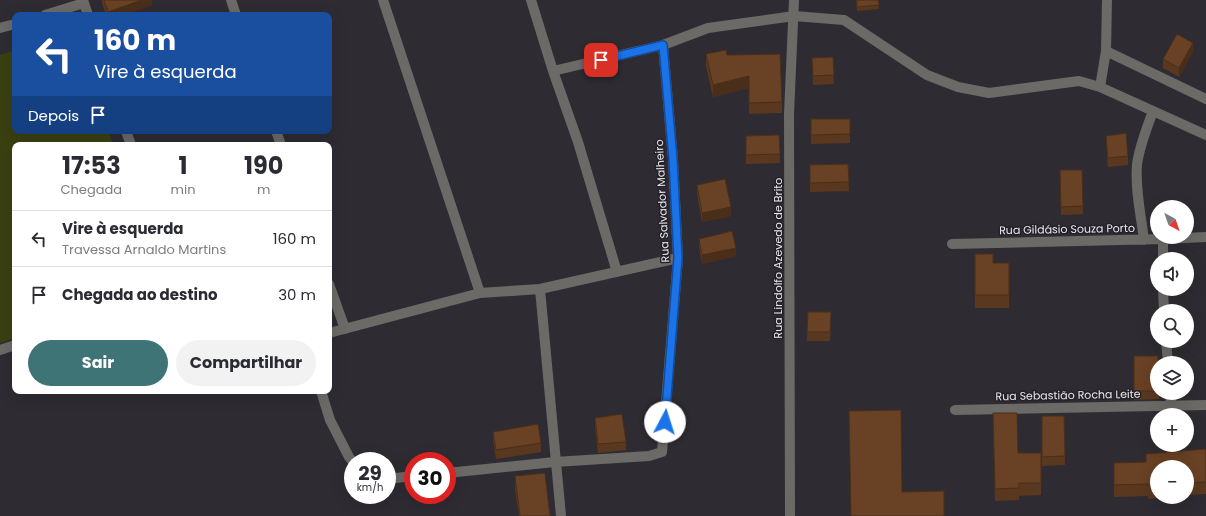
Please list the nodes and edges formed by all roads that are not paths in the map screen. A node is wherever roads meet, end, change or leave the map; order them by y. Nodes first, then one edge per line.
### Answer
1 (231, 0) edge
2 (383, 0) edge
3 (531, 0) edge
4 (794, 0) edge
5 (1107, 0) edge
6 (84, 2) edge
7 (54, 12) edge
8 (87, 12) edge
9 (235, 12) edge
10 (794, 16) junction
11 (12, 25) edge
12 (0, 28) edge
13 (663, 45) junction
14 (1106, 51) junction
15 (553, 71) junction
16 (1100, 87) junction
17 (1206, 99) edge
18 (1153, 111) junction
19 (1206, 136) edge
20 (1206, 237) edge
21 (1194, 238) edge
22 (1144, 240) junction
23 (1150, 240) edge
24 (952, 244) dead end
25 (678, 258) junction
26 (616, 272) junction
27 (540, 289) junction
28 (332, 292) edge
29 (480, 293) junction
30 (345, 329) junction
31 (332, 332) edge
32 (12, 346) edge
33 (0, 350) edge
34 (322, 394) edge
35 (1171, 400) edge
36 (1171, 405) junction
37 (1206, 405) edge
38 (955, 410) dead end
39 (346, 452) edge
40 (555, 462) junction
41 (456, 472) edge
42 (561, 516) edge
43 (790, 516) edge

1 - 9 street
2 - 29 street
3 - 15 street
4 - 10 street, Rua Lindolfo Azevedo de Brito
5 - 14 street
6 - 7 street
6 - 8 street
10 - 13 street
10 - 16 street
10 - 43 street, Rua Lindolfo Azevedo de Brito
11 - 12 street
13 - 15 street
13 - 25 street, Rua Salvador Malheiro
14 - 16 street
14 - 17 street
15 - 26 street
16 - 18 street
18 - 19 street
18 - 22 street
20 - 21 street, Rua Gildásio Souza Porto
22 - 23 street, Rua Gildásio Souza Porto
22 - 24 street, Rua Gildásio Souza Porto
25 - 26 street
25 - 40 street, Rua Salvador Malheiro
26 - 27 street
27 - 29 street
27 - 40 street
28 - 30 street
29 - 30 street
30 - 31 street
32 - 33 street
34 - 39 street
35 - 36 street
36 - 37 street, Rua Sebastião Rocha Leite
36 - 38 street, Rua Sebastião Rocha Leite
40 - 41 street
40 - 42 street

